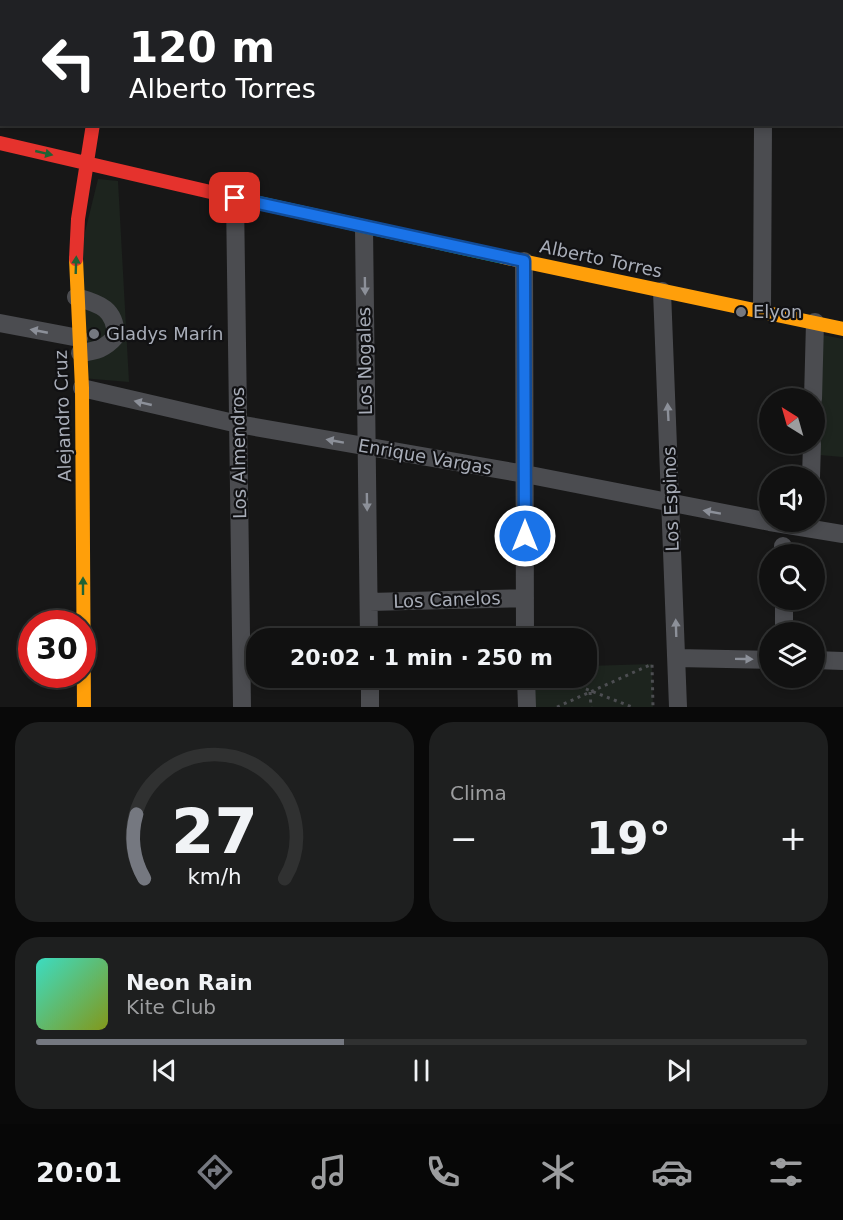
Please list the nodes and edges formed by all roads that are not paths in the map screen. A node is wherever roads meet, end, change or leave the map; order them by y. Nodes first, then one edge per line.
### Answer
1 (93, 126) edge
2 (763, 126) edge
3 (0, 143) edge
4 (87, 162) junction
5 (235, 198) junction
6 (364, 228) junction
7 (524, 261) junction
8 (662, 291) junction
9 (76, 297) junction
10 (762, 310) junction
11 (815, 322) junction
12 (0, 323) edge
13 (843, 329) edge
14 (79, 346) junction
15 (82, 388) junction
16 (813, 388) edge
17 (238, 424) junction
18 (367, 446) junction
19 (525, 474) junction
20 (672, 504) junction
21 (759, 520) edge
22 (825, 530) edge
23 (843, 534) edge
24 (525, 598) junction
25 (369, 602) junction
26 (369, 628) edge
27 (525, 628) edge
28 (677, 658) junction
29 (759, 660) edge
30 (825, 660) edge
31 (843, 661) edge
32 (370, 688) edge
33 (526, 688) edge
34 (84, 707) edge
35 (242, 707) edge
36 (370, 707) edge
37 (526, 707) edge
38 (678, 707) edge

1 - 4 street, Alejandro Cruz
2 - 10 street
3 -> 4 street, Alberto Torres
4 - 5 street, Alberto Torres
9 -> 4 street, Alejandro Cruz
5 - 6 street, Alberto Torres
5 - 17 street, Los Almendros
6 - 7 street, Alberto Torres
6 -> 18 street, Los Nogales
7 - 8 street, Alberto Torres
7 - 19 street
8 - 10 street, Alberto Torres
20 -> 8 street, Los Espinos
9 - 14 street, Alejandro Cruz
9 - 14 street
10 - 11 street, Alberto Torres
11 - 13 street, Alberto Torres
11 - 16 street
14 -> 12 street
14 - 15 street, Alejandro Cruz
17 -> 15 street, Enrique Vargas
34 -> 15 street, Alejandro Cruz
18 -> 17 street, Enrique Vargas
17 - 35 street, Los Almendros
18 - 19 street, Enrique Vargas
18 -> 25 street, Los Nogales
19 - 20 street, Enrique Vargas
19 - 24 street
21 -> 20 street, Enrique Vargas
28 -> 20 street, Los Espinos
22 - 23 street, Enrique Vargas
24 - 25 street, Los Canelos
24 - 27 street
25 - 26 street, Los Nogales
28 -> 29 street
28 - 38 street, Los Espinos
30 - 31 street
32 - 36 street
33 - 37 street

